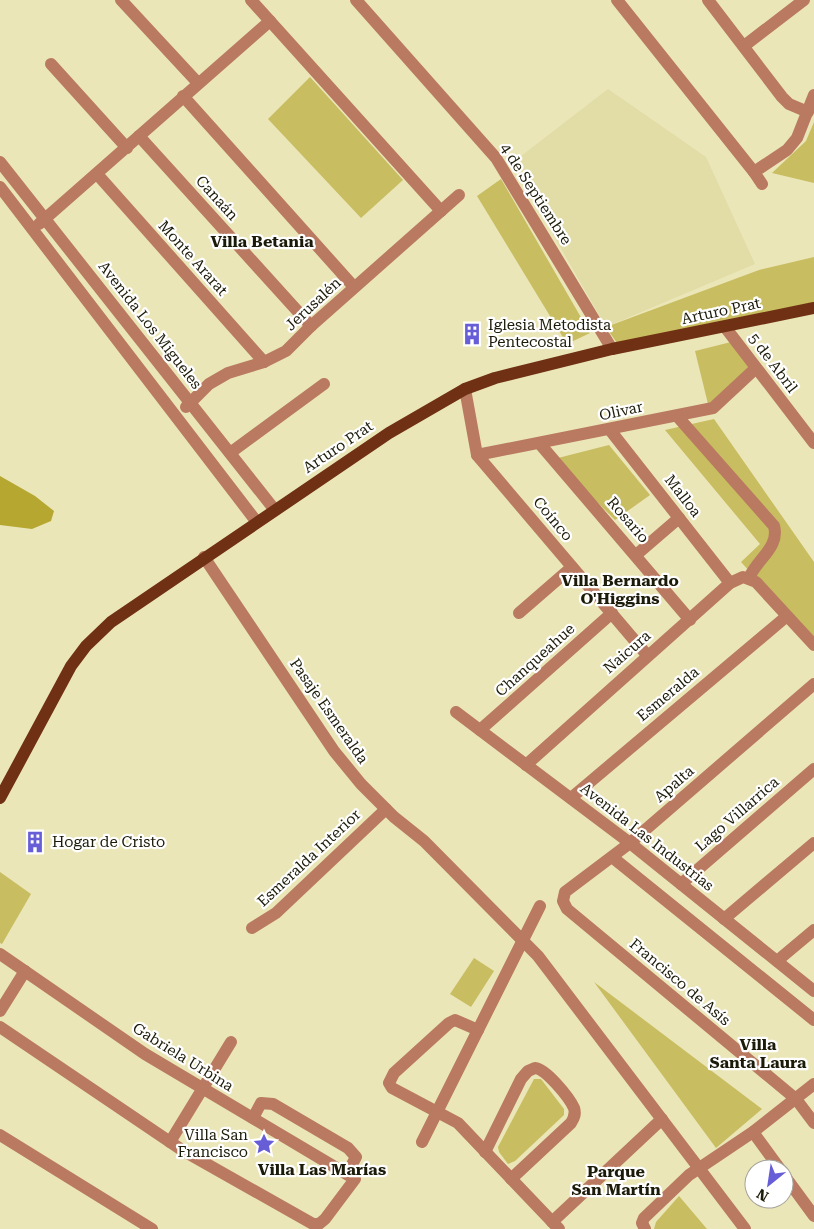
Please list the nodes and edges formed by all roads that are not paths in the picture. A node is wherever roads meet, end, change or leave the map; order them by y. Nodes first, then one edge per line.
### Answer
1 (121, 0) edge
2 (251, 0) edge
3 (356, 0) edge
4 (617, 0) edge
5 (708, 0) edge
6 (804, 0) edge
7 (270, 21) junction
8 (744, 46) junction
9 (50, 64) dead end
10 (198, 83) junction
11 (814, 95) edge
12 (183, 96) junction
13 (808, 112) junction
14 (139, 136) junction
15 (127, 148) junction
16 (0, 162) edge
17 (754, 172) junction
18 (96, 174) junction
19 (762, 184) dead end
20 (0, 187) edge
21 (459, 195) dead end
22 (441, 211) junction
23 (46, 219) junction
24 (33, 230) junction
25 (354, 287) junction
26 (814, 308) edge
27 (311, 326) junction
28 (725, 327) junction
29 (612, 350) junction
30 (264, 362) junction
31 (756, 368) junction
32 (324, 384) dead end
33 (465, 389) junction
34 (190, 402) junction
35 (677, 416) junction
36 (178, 417) junction
37 (610, 430) junction
38 (814, 443) edge
39 (540, 444) junction
40 (230, 453) junction
41 (477, 455) junction
42 (274, 509) junction
43 (679, 518) junction
44 (256, 521) junction
45 (636, 555) junction
46 (204, 557) junction
47 (572, 567) junction
48 (752, 580) junction
49 (730, 583) junction
50 (519, 613) dead end
51 (612, 613) junction
52 (787, 616) junction
53 (690, 620) junction
54 (814, 645) edge
55 (648, 655) junction
56 (814, 684) edge
57 (456, 712) dead end
58 (480, 730) junction
59 (526, 765) junction
60 (814, 769) edge
61 (0, 798) edge
62 (571, 798) junction
63 (386, 809) junction
64 (630, 843) junction
65 (814, 843) edge
66 (612, 857) junction
67 (681, 884) junction
68 (540, 906) dead end
69 (567, 909) joint
70 (724, 919) junction
71 (252, 928) dead end
72 (814, 930) edge
73 (523, 941) junction
74 (0, 954) edge
75 (777, 962) junction
76 (25, 971) junction
77 (814, 991) edge
78 (0, 1011) edge
79 (814, 1020) edge
80 (0, 1027) edge
81 (478, 1030) junction
82 (232, 1042) dead end
83 (814, 1084) edge
84 (203, 1089) junction
85 (796, 1099) junction
86 (437, 1112) junction
87 (253, 1118) junction
88 (662, 1119) junction
89 (814, 1123) edge
90 (753, 1132) junction
91 (0, 1135) edge
92 (170, 1142) junction
93 (422, 1142) dead end
94 (485, 1152) junction
95 (773, 1159) edge
96 (699, 1168) junction
97 (351, 1177) junction
98 (511, 1179) junction
99 (794, 1189) edge
100 (814, 1216) edge
101 (555, 1225) edge
102 (643, 1226) edge
103 (740, 1227) edge
104 (152, 1229) edge

1 - 10 street
2 - 7 street
3 - 29 street, 4 de Septiembre
4 - 17 street
5 - 8 street
6 - 8 street
7 - 10 street
7 - 22 street
8 - 13 street
9 - 15 street
10 - 12 street
11 - 13 street
12 - 14 street
12 - 25 street
13 - 17 street
14 - 15 street
14 - 27 street, Canaán
15 - 18 street
16 - 23 street, Avenida Los Migueles
17 - 19 street
18 - 23 street
18 - 30 street, Monte Ararat
20 - 24 street
21 - 22 street, Jerusalén
22 - 25 street, Jerusalén
23 - 24 street
23 - 34 street, Avenida Los Migueles
24 - 36 street
25 - 27 street, Jerusalén
26 - 28 main road, Arturo Prat
27 - 30 street, Jerusalén
28 - 29 main road, Arturo Prat
28 - 31 street, 5 de Abril
29 - 33 main road, Arturo Prat
30 - 34 street, Jerusalén
31 - 35 street, Olivar
31 - 38 street, 5 de Abril
32 - 40 street
33 - 41 street
33 - 42 main road, Arturo Prat
34 - 36 street, Jerusalén
34 - 40 street, Avenida Los Migueles
35 - 37 street, Olivar
35 - 48 street
36 - 44 street
37 - 39 street, Olivar
37 - 43 street, Malloa
39 - 41 street, Olivar
39 - 45 street, Rosario
40 - 42 street, Avenida Los Migueles
41 - 47 street, Coínco
42 - 44 main road, Arturo Prat
43 - 45 street
43 - 49 street, Malloa
44 - 46 main road, Arturo Prat
45 - 53 street, Rosario
46 - 61 main road, Arturo Prat
46 - 63 street, Pasaje Esmeralda
47 - 50 street
47 - 51 street, Coínco
48 - 49 street, Naicura
48 - 52 street
49 - 53 street, Naicura
51 - 55 street, Coínco
51 - 58 street, Chanqueahue
52 - 54 street
52 - 62 street, Esmeralda
53 - 55 street, Naicura
55 - 59 street, Naicura
56 - 64 street, Apalta
57 - 58 street, Avenida Las Industrias
58 - 59 street, Avenida Las Industrias
59 - 62 street, Avenida Las Industrias
60 - 67 street, Lago Villarrica
62 - 64 street, Avenida Las Industrias
63 - 71 street, Esmeralda Interior
63 - 73 street, Pasaje Esmeralda
64 - 66 street, Apalta
64 - 67 street, Avenida Las Industrias
65 - 70 street
66 - 69 street, Apalta
66 - 79 street
67 - 70 street, Avenida Las Industrias
68 - 73 street
69 - 85 street, Francisco de Asís
70 - 75 street, Avenida Las Industrias
72 - 75 street
73 - 81 street
73 - 88 street, Pasaje Esmeralda
74 - 76 street, Gabriela Urbina
75 - 77 street, Avenida Las Industrias
76 - 78 street
76 - 84 street, Gabriela Urbina
80 - 92 street
81 - 86 street
81 - 86 street
82 - 84 street
83 - 85 street
84 - 87 street, Gabriela Urbina
84 - 92 street
85 - 89 street, Francisco de Asís
85 - 90 street
86 - 93 street
86 - 94 street
87 - 97 street, Gabriela Urbina
87 - 97 street
88 - 96 street, Pasaje Esmeralda
88 - 101 street
90 - 95 street
90 - 96 street
91 - 104 street
92 - 97 street
94 - 98 street
94 - 98 street
96 - 102 street
96 - 103 street, Pasaje Esmeralda
98 - 101 street
99 - 100 street

